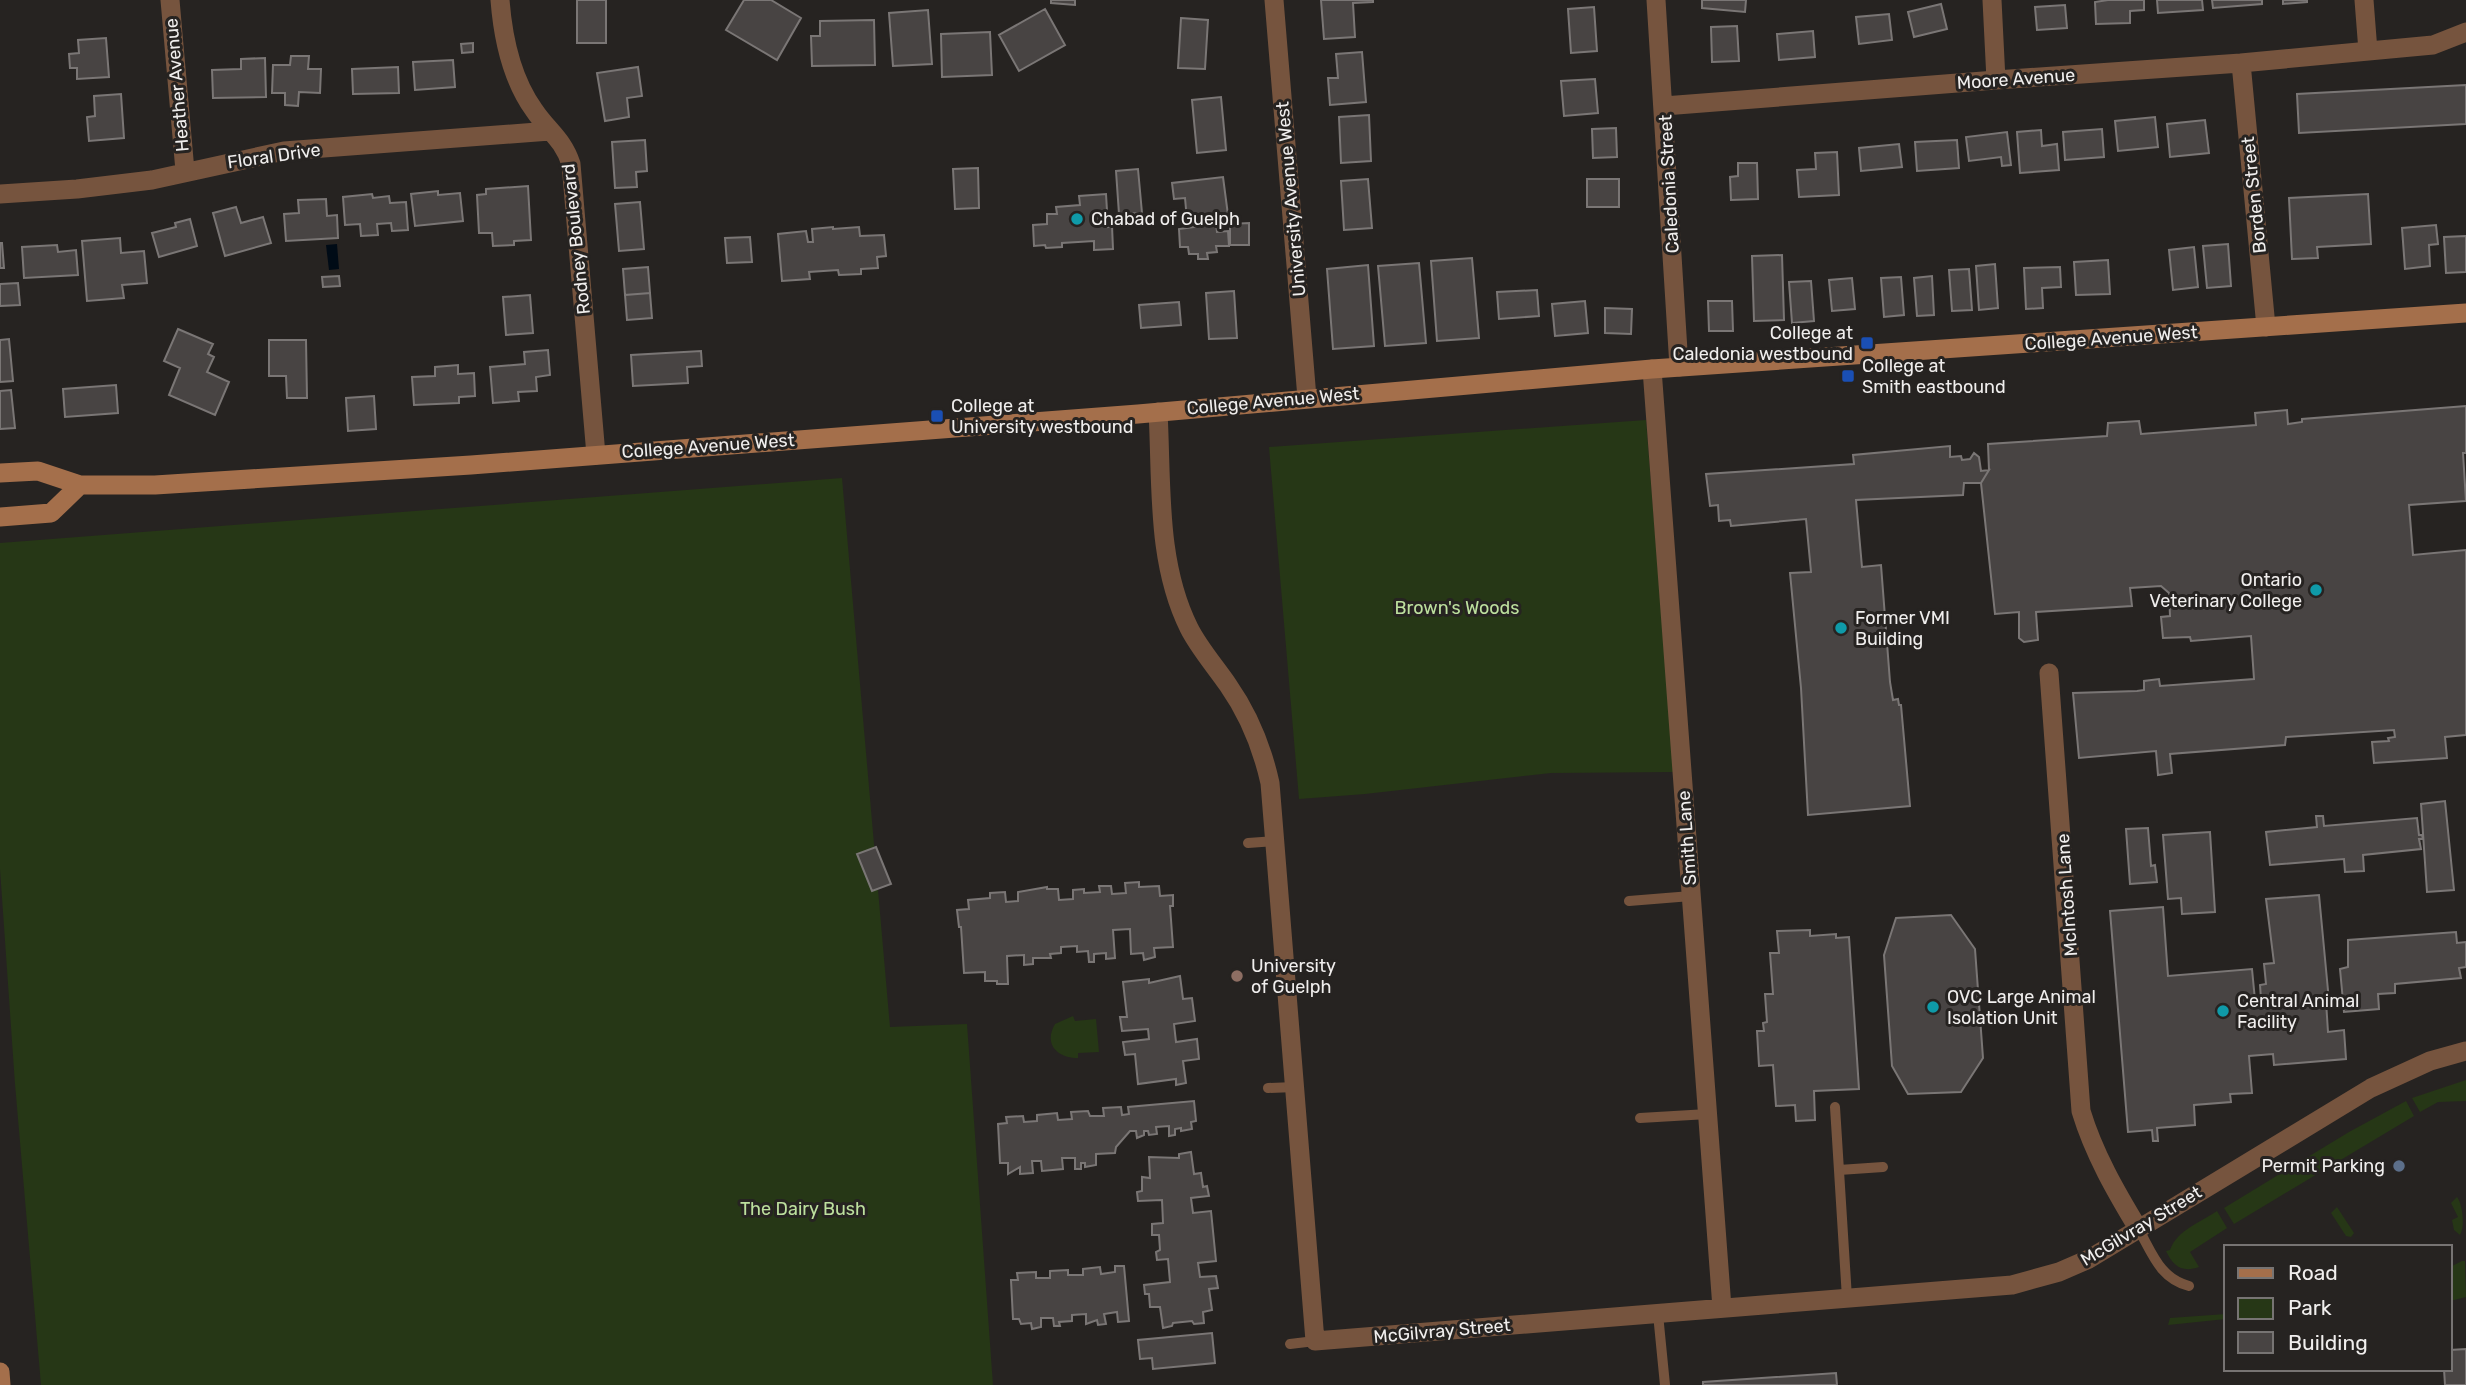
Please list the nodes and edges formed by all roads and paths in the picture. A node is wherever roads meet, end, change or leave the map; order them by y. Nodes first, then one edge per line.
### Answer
1 (170, 0) edge
2 (500, 0) edge
3 (1275, 0) edge
4 (1656, 0) edge
5 (1992, 0) edge
6 (2364, 0) edge
7 (2466, 32) edge
8 (2368, 51) junction
9 (2241, 63) junction
10 (1996, 80) junction
11 (1664, 106) junction
12 (550, 131) junction
13 (185, 171) junction
14 (0, 194) edge
15 (2466, 313) edge
16 (2266, 327) junction
17 (1679, 367) junction
18 (1652, 369) junction
19 (1307, 398) junction
20 (1158, 412) junction
21 (596, 455) junction
22 (0, 473) edge
23 (80, 485) junction
24 (0, 517) edge
25 (2049, 673) dead end
26 (1275, 841) junction
27 (1248, 843) dead end
28 (1691, 896) junction
29 (1629, 901) dead end
30 (2466, 1051) edge
31 (1295, 1087) junction
32 (1268, 1088) dead end
33 (1835, 1107) dead end
34 (1707, 1114) junction
35 (1640, 1118) dead end
36 (1882, 1167) dead end
37 (1839, 1170) junction
38 (2139, 1230) junction
39 (2189, 1286) dead end
40 (1847, 1298) junction
41 (1722, 1308) junction
42 (1658, 1314) junction
43 (1315, 1341) junction
44 (1290, 1344) dead end
45 (0, 1373) edge
46 (1, 1385) edge
47 (1665, 1385) edge

1 - 13 street, Heather Avenue
2 - 12 street, Rodney Boulevard
3 - 19 street, University Avenue West
4 - 11 street, Caledonia Street
5 - 10 street
6 - 8 street
7 - 8 street, Moore Avenue
8 - 9 street, Moore Avenue
9 - 10 street, Moore Avenue
9 - 16 street, Borden Street
10 - 11 street, Moore Avenue
11 - 17 street, Caledonia Street
12 - 13 street, Floral Drive
12 - 21 street, Rodney Boulevard
13 - 14 street, Floral Drive
15 - 16 main road, College Avenue West
16 - 17 main road, College Avenue West
17 - 18 main road, College Avenue West
18 - 19 main road, College Avenue West
18 - 28 street, Smith Lane
19 - 20 main road, College Avenue West
20 - 21 main road, College Avenue West
20 - 26 street
21 - 23 main road, College Avenue West
22 - 23 main road, College Avenue West
23 - 24 main road
25 - 38 street, McIntosh Lane
26 - 27 lane
26 - 31 street
28 - 29 lane
28 - 34 street, Smith Lane
30 - 38 street, McGilvray Street
31 - 32 lane
31 - 43 street
33 - 37 lane
34 - 35 lane
34 - 41 street, Smith Lane
36 - 37 lane
37 - 40 lane
38 - 39 lane
38 - 40 street, McGilvray Street
40 - 41 street, McGilvray Street
41 - 42 street, McGilvray Street
42 - 43 street, McGilvray Street
42 - 47 lane
43 - 44 lane
45 - 46 main road

